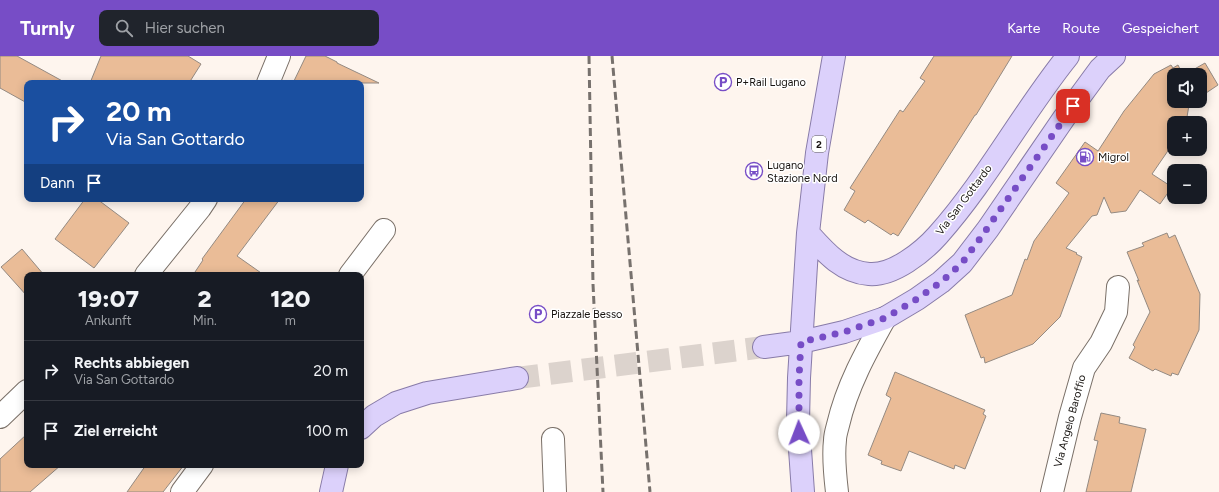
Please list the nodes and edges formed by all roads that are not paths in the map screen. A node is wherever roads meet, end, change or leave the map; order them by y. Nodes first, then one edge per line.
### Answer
1 (279, 56) edge
2 (834, 56) edge
3 (1068, 56) edge
4 (1114, 56) edge
5 (269, 80) edge
6 (204, 202) edge
7 (384, 230) dead end
8 (808, 233) junction
9 (148, 272) edge
10 (352, 272) edge
11 (1118, 287) dead end
12 (885, 318) junction
13 (801, 342) junction
14 (764, 346) tunnel mouth
15 (517, 378) tunnel mouth
16 (24, 394) edge
17 (0, 417) edge
18 (364, 425) edge
19 (553, 439) dead end
20 (200, 468) edge
21 (336, 468) edge
22 (182, 492) edge
23 (331, 492) edge
24 (555, 492) edge
25 (802, 492) edge
26 (837, 492) edge
27 (1052, 492) edge

1 - 5 street
2 - 8 main road, 2
3 - 8 main road, Via San Gottardo
4 - 12 main road
6 - 9 street
7 - 10 street
8 - 13 main road, 2
11 - 27 street, Via Angelo Baroffio
12 - 13 main road
12 - 26 street
13 - 14 main road
13 - 25 main road, 2
15 - 18 main road
16 - 17 street
19 - 24 street
20 - 22 street
21 - 23 main road

